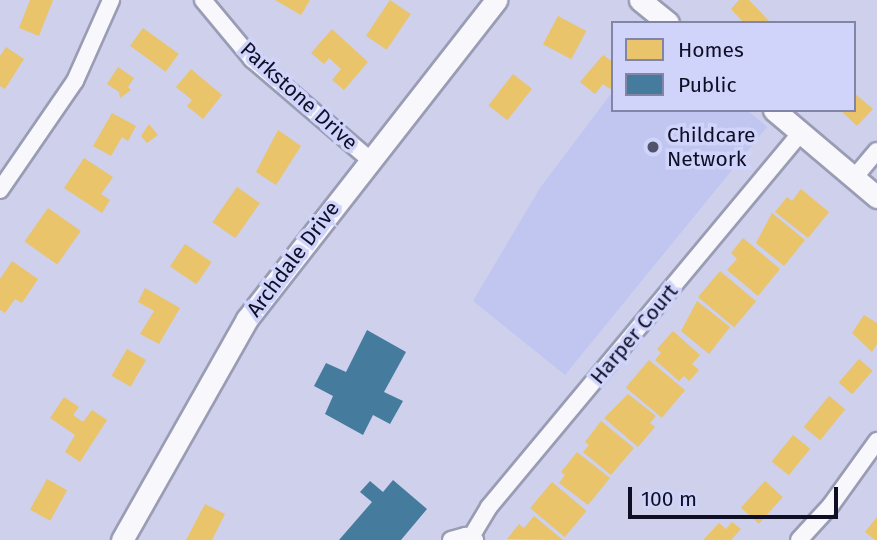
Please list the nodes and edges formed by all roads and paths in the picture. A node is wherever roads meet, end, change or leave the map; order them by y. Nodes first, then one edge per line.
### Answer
1 (111, 0) edge
2 (203, 0) edge
3 (496, 0) edge
4 (640, 0) edge
5 (666, 21) edge
6 (776, 112) edge
7 (801, 133) junction
8 (877, 151) edge
9 (369, 159) junction
10 (854, 178) junction
11 (0, 190) edge
12 (877, 197) edge
13 (877, 441) edge
14 (473, 539) edge
15 (122, 540) edge
16 (451, 540) edge
17 (799, 540) edge

1 - 11 street
2 - 9 street, Parkstone Drive
3 - 9 street, Archdale Drive
4 - 5 street
6 - 7 street
7 - 10 street
7 - 14 street, Harper Court
8 - 10 street
9 - 15 street, Archdale Drive
10 - 12 street
13 - 17 street
14 - 16 street, Harper Court

